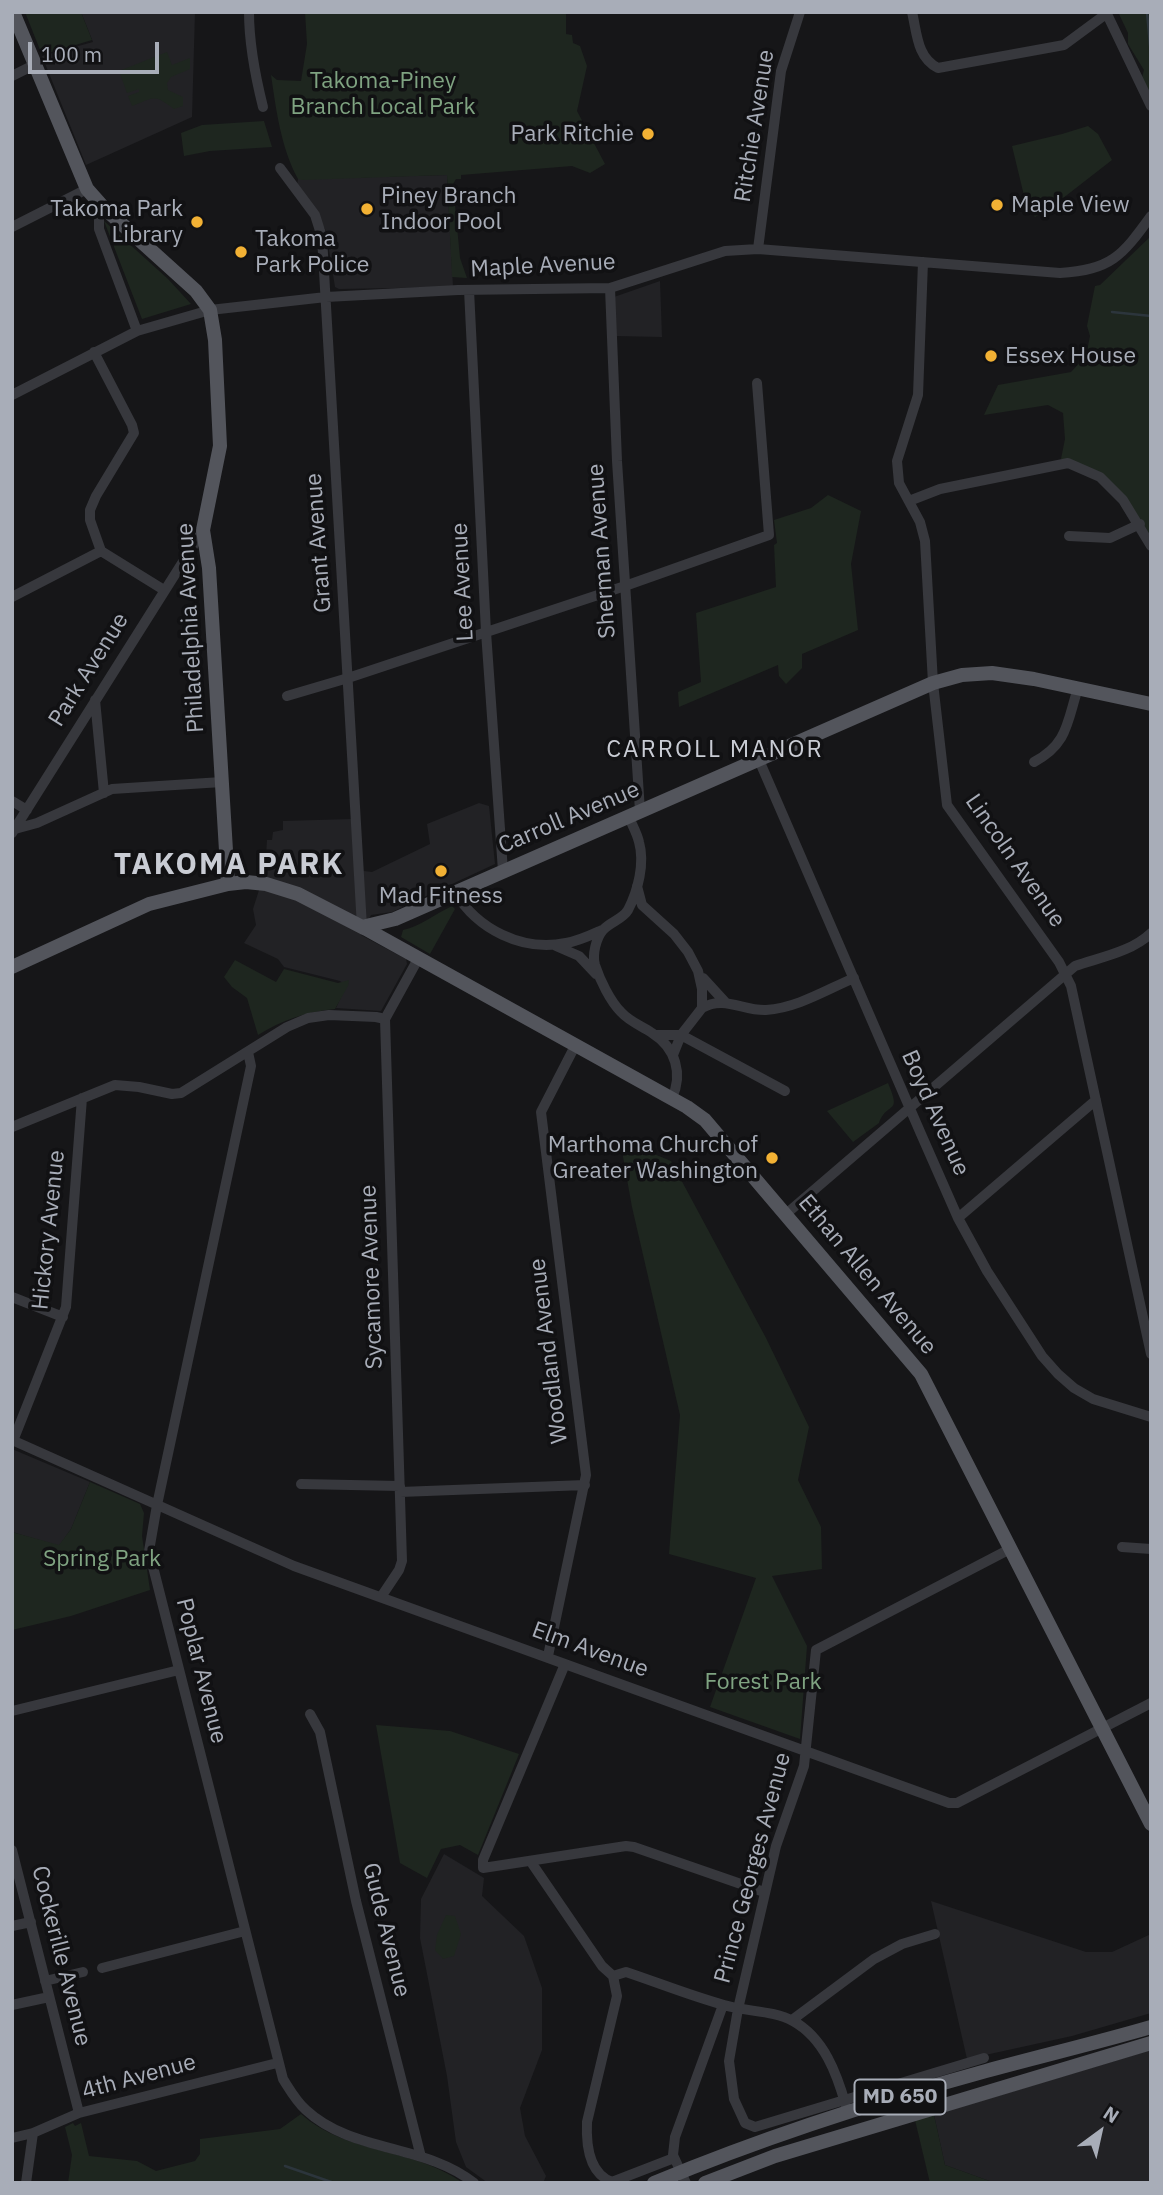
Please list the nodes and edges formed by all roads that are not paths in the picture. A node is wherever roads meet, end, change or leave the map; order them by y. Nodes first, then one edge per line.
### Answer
1 (13, 12) edge
2 (249, 12) edge
3 (800, 12) edge
4 (912, 12) edge
5 (1106, 13) edge
6 (34, 65) junction
7 (12, 76) edge
8 (1151, 106) edge
9 (263, 107) dead end
10 (280, 168) dead end
11 (87, 189) junction
12 (103, 207) junction
13 (1151, 216) edge
14 (12, 227) edge
15 (758, 249) junction
16 (923, 262) junction
17 (610, 288) junction
18 (468, 290) junction
19 (326, 297) junction
20 (210, 310) junction
21 (136, 331) junction
22 (94, 352) junction
23 (757, 383) dead end
24 (12, 395) edge
25 (909, 501) junction
26 (1140, 524) junction
27 (203, 530) junction
28 (1069, 536) dead end
29 (1151, 546) edge
30 (101, 551) junction
31 (625, 586) junction
32 (164, 590) junction
33 (12, 597) edge
34 (486, 632) junction
35 (348, 678) junction
36 (933, 683) junction
37 (1077, 688) junction
38 (287, 696) dead end
39 (95, 700) junction
40 (1149, 705) edge
41 (759, 760) junction
42 (1034, 762) dead end
43 (222, 782) junction
44 (104, 793) junction
45 (12, 801) edge
46 (27, 810) junction
47 (635, 814) junction
48 (13, 831) edge
49 (503, 871) junction
50 (228, 884) junction
51 (637, 887) junction
52 (455, 892) junction
53 (627, 913) junction
54 (656, 919) junction
55 (362, 927) junction
56 (603, 930) junction
57 (1151, 933) edge
58 (552, 945) junction
59 (418, 959) junction
60 (12, 967) edge
61 (698, 971) junction
62 (1064, 974) junction
63 (598, 976) junction
64 (854, 978) junction
65 (724, 1002) junction
66 (702, 1008) junction
67 (385, 1019) junction
68 (683, 1032) junction
69 (655, 1035) junction
70 (575, 1046) junction
71 (248, 1052) junction
72 (673, 1055) junction
73 (785, 1091) dead end
74 (82, 1098) junction
75 (672, 1098) junction
76 (1096, 1100) junction
77 (910, 1108) junction
78 (12, 1127) edge
79 (786, 1214) junction
80 (958, 1218) junction
81 (12, 1297) edge
82 (63, 1317) junction
83 (1151, 1354) edge
84 (1151, 1417) edge
85 (13, 1440) edge
86 (301, 1484) dead end
87 (584, 1485) junction
88 (400, 1489) junction
89 (157, 1505) junction
90 (1122, 1547) dead end
91 (1010, 1549) junction
92 (1151, 1549) edge
93 (381, 1597) junction
94 (548, 1657) junction
95 (565, 1664) junction
96 (179, 1670) junction
97 (1151, 1703) edge
98 (12, 1711) edge
99 (310, 1714) dead end
100 (1102, 1729) junction
101 (807, 1751) junction
102 (1151, 1824) edge
103 (12, 1850) edge
104 (531, 1862) junction
105 (764, 1892) junction
106 (30, 1922) junction
107 (12, 1926) edge
108 (245, 1931) junction
109 (935, 1934) dead end
110 (102, 1968) dead end
111 (83, 1972) dead end
112 (613, 1976) junction
113 (46, 1981) junction
114 (49, 1997) junction
115 (12, 2005) edge
116 (723, 2005) junction
117 (738, 2009) junction
118 (792, 2020) junction
119 (1151, 2027) edge
120 (1151, 2043) edge
121 (984, 2058) dead end
122 (277, 2063) junction
123 (846, 2106) junction
124 (79, 2113) junction
125 (33, 2133) junction
126 (12, 2138) edge
127 (421, 2157) junction
128 (674, 2158) junction
129 (684, 2177) edge
130 (26, 2183) edge
131 (474, 2183) edge
132 (654, 2183) edge
133 (705, 2183) edge

1 - 6 main road
2 - 9 street
3 - 15 street, Ritchie Avenue
4 - 5 street
5 - 8 street
6 - 7 street
6 - 11 main road
10 - 19 street, Grant Avenue
11 - 12 main road
11 - 14 street
12 - 20 main road
12 - 21 street
13 - 16 street, Maple Avenue
15 - 16 street, Maple Avenue
15 - 17 street, Maple Avenue
16 - 25 street, Lincoln Avenue
17 - 18 street, Maple Avenue
17 - 31 street, Sherman Avenue
18 - 19 street, Maple Avenue
18 - 34 street, Lee Avenue
19 - 20 street, Maple Avenue
19 - 35 street, Grant Avenue
20 - 21 street, Maple Avenue
20 - 27 main road, Philadelphia Avenue
21 - 22 street, Maple Avenue
22 - 24 street, Maple Avenue
22 - 30 street
23 - 31 street
25 - 26 street
25 - 36 street, Lincoln Avenue
26 - 28 street
26 - 29 street
27 - 32 street, Park Avenue
27 - 43 main road, Philadelphia Avenue
30 - 32 street
30 - 33 street
31 - 34 street
31 - 47 street, Sherman Avenue
32 - 39 street, Park Avenue
34 - 35 street
34 - 49 street, Lee Avenue
35 - 38 street
35 - 55 street, Grant Avenue
36 - 37 main road, Carroll Avenue
36 - 41 main road, Carroll Avenue
36 - 62 street, Lincoln Avenue
37 - 40 main road, Carroll Avenue
37 - 42 street
39 - 44 street
39 - 46 street, Park Avenue
41 - 47 main road, Carroll Avenue
41 - 64 street, Boyd Avenue
43 - 44 street
43 - 50 main road, Philadelphia Avenue
44 - 48 street
45 - 46 street
46 - 48 street, Park Avenue
47 - 49 main road, Carroll Avenue
47 - 51 street, Sherman Avenue
49 - 52 main road, Carroll Avenue
50 - 55 main road
50 - 60 main road
51 - 53 street, Sherman Avenue
51 - 54 street
52 - 55 main road, Carroll Avenue
52 - 58 street
53 - 54 street
53 - 56 street
54 - 61 street
55 - 59 main road, Ethan Allen Avenue
56 - 58 street
56 - 63 street
57 - 62 street
58 - 63 street
59 - 67 street
59 - 70 main road, Ethan Allen Avenue
61 - 65 street
61 - 66 street
62 - 76 street, Lincoln Avenue
62 - 77 street
63 - 69 street
64 - 65 street
64 - 77 street, Boyd Avenue
65 - 66 street
66 - 68 street
67 - 71 street
67 - 88 street, Sycamore Avenue
68 - 69 street
68 - 72 street
68 - 73 street
69 - 72 street
70 - 75 main road, Ethan Allen Avenue
70 - 87 street, Woodland Avenue
71 - 74 street
71 - 89 street, Poplar Avenue
72 - 75 street
74 - 78 street
74 - 82 street, Hickory Avenue
75 - 79 main road, Ethan Allen Avenue
76 - 80 street
76 - 83 street, Lincoln Avenue
77 - 79 street
77 - 80 street, Boyd Avenue
79 - 91 main road, Ethan Allen Avenue
80 - 84 street, Boyd Avenue
81 - 82 street
82 - 85 street, Hickory Avenue
85 - 89 street, Elm Avenue
86 - 88 street
87 - 88 street
87 - 94 street, Woodland Avenue
88 - 93 street, Sycamore Avenue
89 - 93 street, Elm Avenue
89 - 96 street, Poplar Avenue
90 - 92 street
91 - 100 main road, Ethan Allen Avenue
91 - 101 street, Prince Georges Avenue
93 - 94 street, Elm Avenue
94 - 95 street, Elm Avenue
95 - 101 street, Elm Avenue
95 - 104 street
96 - 98 street
96 - 108 street, Poplar Avenue
97 - 100 street, Elm Avenue
99 - 127 street, Gude Avenue
100 - 101 street, Elm Avenue
100 - 102 main road, Ethan Allen Avenue
101 - 105 street, Prince Georges Avenue
103 - 106 street, Cockerille Avenue
104 - 105 street
104 - 112 street
105 - 117 street, Prince Georges Avenue
106 - 107 street
106 - 113 street, Cockerille Avenue
108 - 110 street
108 - 122 street, Poplar Avenue
109 - 118 street
111 - 113 street
112 - 116 street
112 - 128 street
113 - 114 street, Cockerille Avenue
114 - 115 street
114 - 124 street, Cockerille Avenue
116 - 117 street
116 - 128 street, Prince Georges Avenue
117 - 118 street
117 - 123 street, Prince Georges Avenue
118 - 123 street
119 - 123 main road, MD 650
120 - 133 main road, MD 650
121 - 123 street
122 - 124 street, 4th Avenue
122 - 127 street, Poplar Avenue
123 - 129 main road, MD 650
124 - 125 street, 4th Avenue
125 - 126 street, 4th Avenue
125 - 130 street
127 - 131 street, Poplar Avenue
128 - 129 street
129 - 132 main road, MD 650

